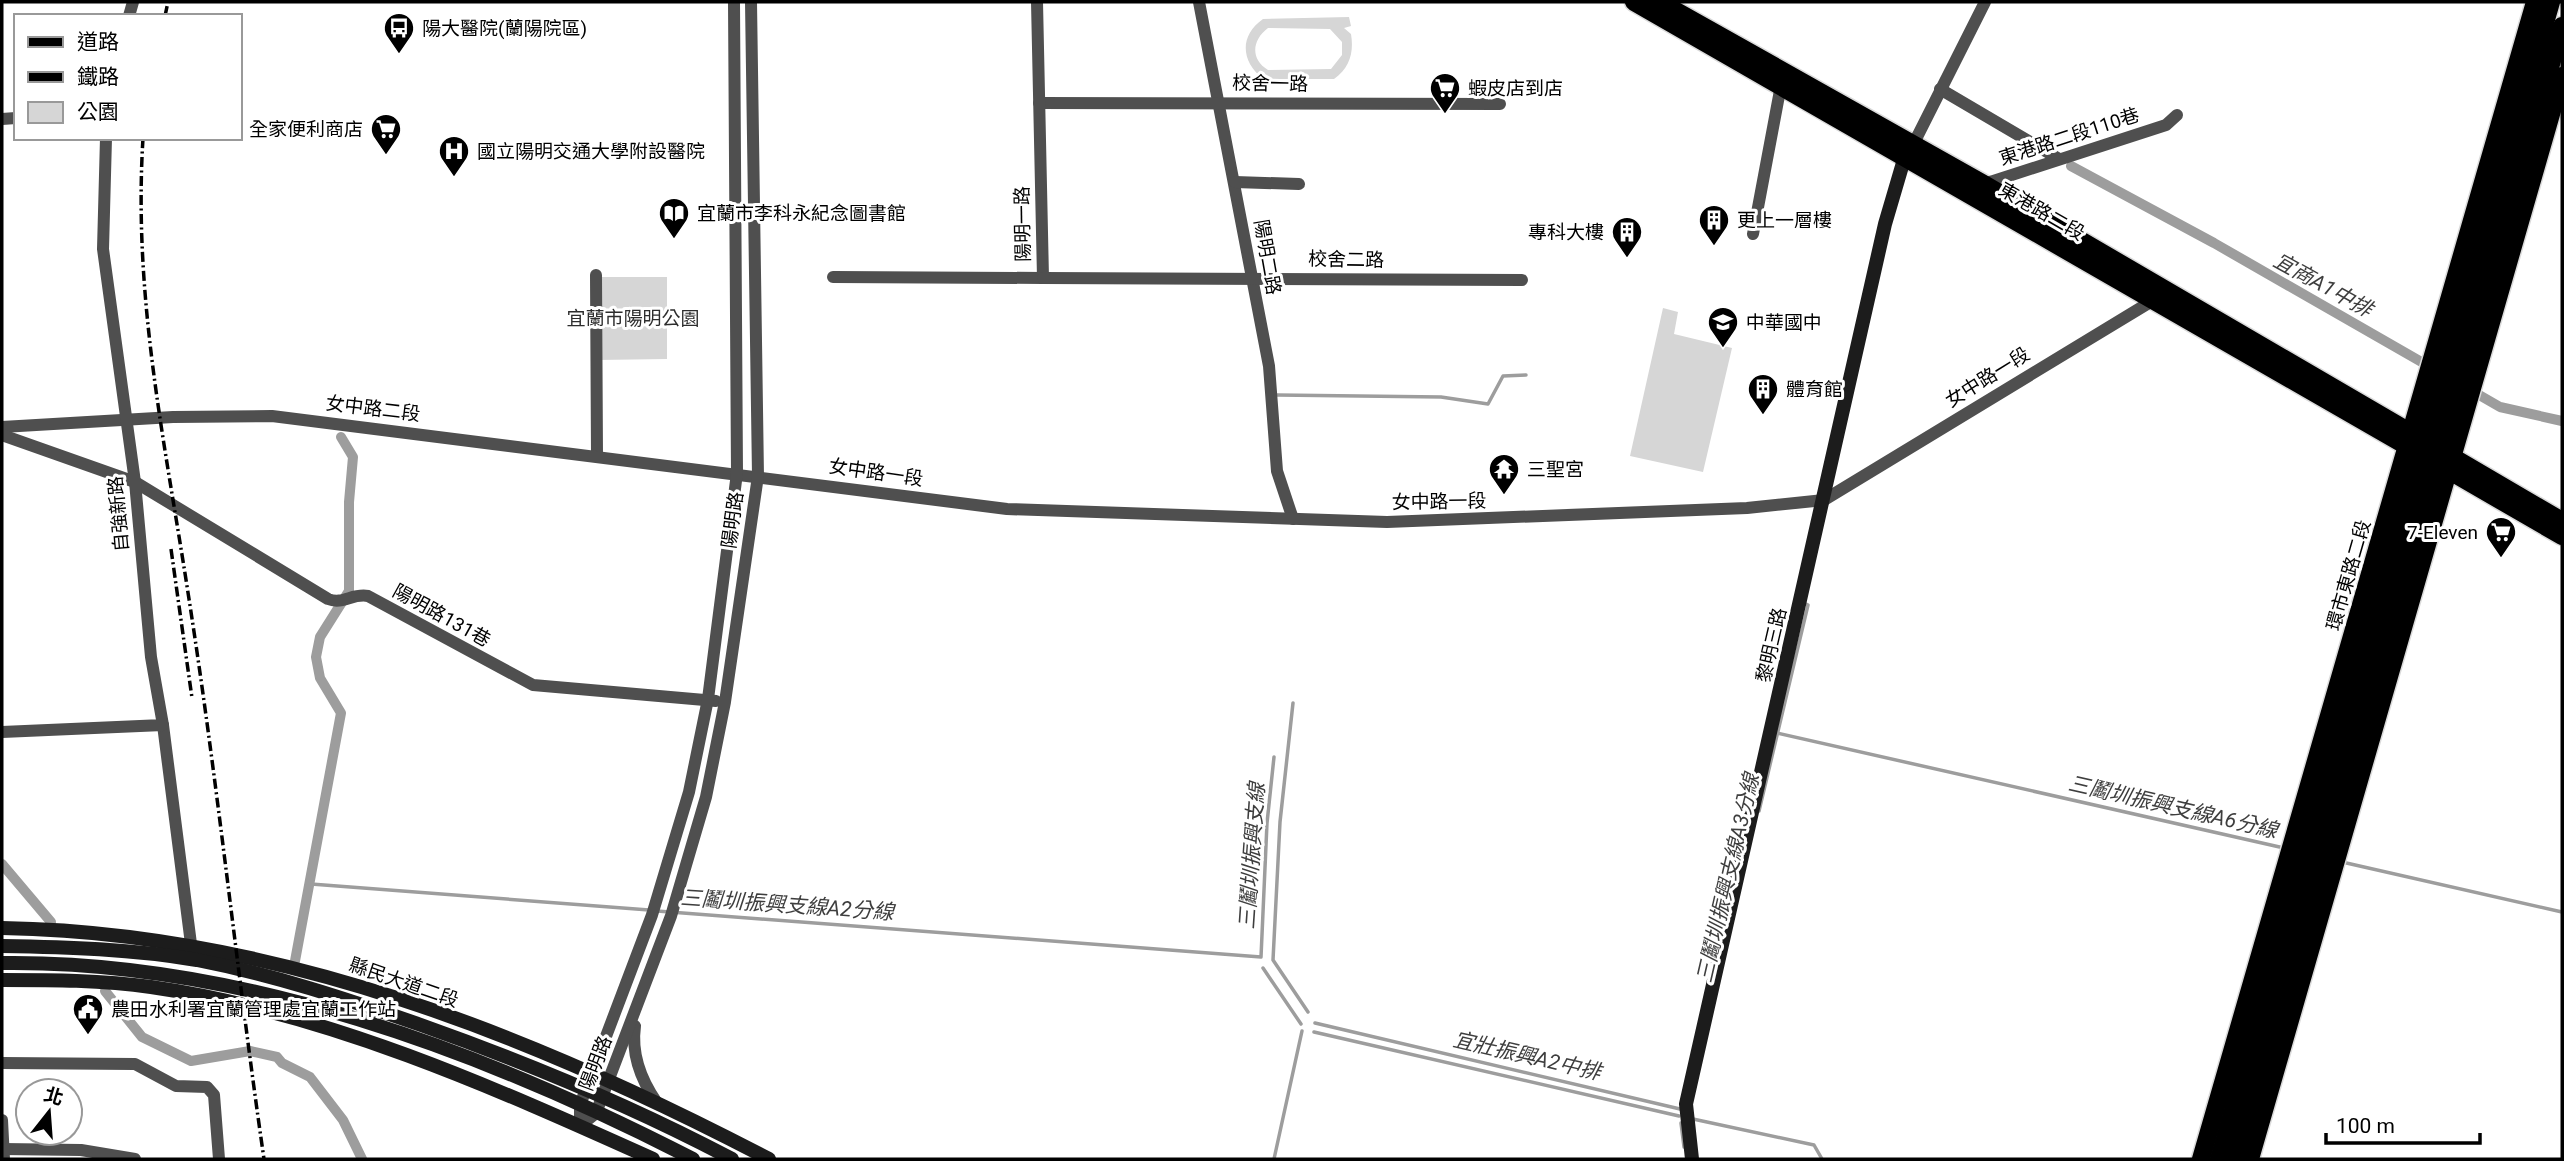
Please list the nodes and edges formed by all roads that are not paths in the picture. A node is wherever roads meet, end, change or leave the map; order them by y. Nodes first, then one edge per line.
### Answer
1 (734, 2) edge
2 (751, 2) edge
3 (1037, 2) edge
4 (1199, 2) edge
5 (1634, 2) edge
6 (1660, 2) edge
7 (1985, 2) edge
8 (2535, 2) edge
9 (2552, 2) edge
10 (2562, 26) edge
11 (2562, 76) edge
12 (1781, 85) junction
13 (1940, 89) junction
14 (1220, 101) junction
15 (1039, 103) junction
16 (1500, 104) dead end
17 (2528, 112) junction
18 (2176, 116) dead end
19 (106, 140) edge
20 (1909, 150) junction
21 (2059, 159) junction
22 (1235, 182) junction
23 (1299, 184) dead end
24 (1980, 191) junction
25 (1754, 234) dead end
26 (596, 275) dead end
27 (833, 277) dead end
28 (1251, 277) junction
29 (1043, 278) junction
30 (1522, 280) dead end
31 (2162, 296) junction
32 (127, 419) junction
33 (2, 427) edge
34 (2, 435) edge
35 (2430, 451) junction
36 (597, 456) junction
37 (737, 473) junction
38 (758, 476) junction
39 (135, 482) junction
40 (1824, 500) junction
41 (1293, 519) junction
42 (2562, 520) edge
43 (2562, 536) edge
44 (713, 700) junction
45 (163, 725) junction
46 (2, 732) edge
47 (2, 928) edge
48 (191, 944) junction
49 (2, 946) edge
50 (2, 963) edge
51 (78, 965) junction
52 (47, 979) junction
53 (2, 980) edge
54 (642, 998) junction
55 (2, 1063) edge
56 (589, 1082) junction
57 (605, 1090) junction
58 (657, 1103) junction
59 (580, 1105) junction
60 (596, 1113) junction
61 (2, 1120) edge
62 (580, 1126) junction
63 (3, 1152) edge
64 (135, 1159) edge
65 (219, 1159) edge
66 (653, 1159) edge
67 (693, 1159) edge
68 (732, 1159) edge
69 (769, 1159) edge
70 (1692, 1159) edge
71 (2201, 1159) edge
72 (2219, 1159) edge
73 (2236, 1159) edge
74 (2250, 1159) edge

1 - 37 street, 陽明路
2 - 38 street, 陽明路
3 - 15 street, 陽明一路
4 - 14 street, 陽明二路
5 - 12 main road, 東港路二段
6 - 20 main road, 東港路二段
7 - 13 street
8 - 17 main road, 環市東路二段
9 - 17 main road, 環市東路二段
10 - 17 main road, 環市東路二段
11 - 17 main road, 環市東路二段
12 - 20 main road, 東港路二段
12 - 25 street
13 - 20 street
13 - 21 street
14 - 15 street, 校舍一路
14 - 16 street, 校舍一路
14 - 22 street, 陽明二路
15 - 29 street, 陽明一路
17 - 35 main road, 環市東路二段
17 - 35 main road, 環市東路二段
18 - 21 street, 東港路二段110巷
19 - 32 street, 自強新路
20 - 24 main road, 東港路二段
20 - 40 street, 黎明三路
21 - 24 street, 東港路二段110巷
22 - 23 street
22 - 28 street, 陽明二路
24 - 31 main road, 東港路二段
26 - 36 street
27 - 29 street, 陽明一路
28 - 29 street, 校舍二路
28 - 30 street, 校舍二路
28 - 41 street, 陽明二路
31 - 35 main road, 東港路二段
31 - 40 street, 女中路一段
32 - 33 street, 女中路二段
32 - 36 street, 女中路二段
32 - 39 street, 自強新路
34 - 39 street, 陽明路131巷
35 - 42 main road
35 - 43 main road
35 - 71 main road, 環市東路二段
35 - 72 main road, 環市東路二段
35 - 73 main road, 環市東路二段
35 - 74 main road, 環市東路二段
36 - 37 street, 女中路二段
37 - 38 street, 女中路一段
37 - 44 street, 陽明路
38 - 41 street, 女中路一段
38 - 54 street, 陽明路
39 - 44 street, 陽明路131巷
39 - 45 street, 自強新路
40 - 41 street, 女中路一段
40 - 70 street, 黎明三路
44 - 56 street, 陽明路
45 - 46 street
45 - 48 street, 自強新路
47 - 48 street, 縣民大道二段
48 - 56 street, 縣民大道二段
49 - 56 street, 縣民大道二段
50 - 51 street
51 - 52 street
51 - 59 street
52 - 53 street
52 - 62 street
54 - 57 street, 陽明路
54 - 58 street
55 - 65 street
56 - 57 street, 縣民大道二段
56 - 59 street, 陽明路
57 - 58 street, 縣民大道二段
57 - 60 street, 陽明路
57 - 68 street, 縣民大道二段
58 - 69 street, 縣民大道二段
59 - 60 street
59 - 62 street, 陽明路
60 - 62 street, 陽明路
60 - 67 street
61 - 63 street
62 - 66 street
63 - 64 street

